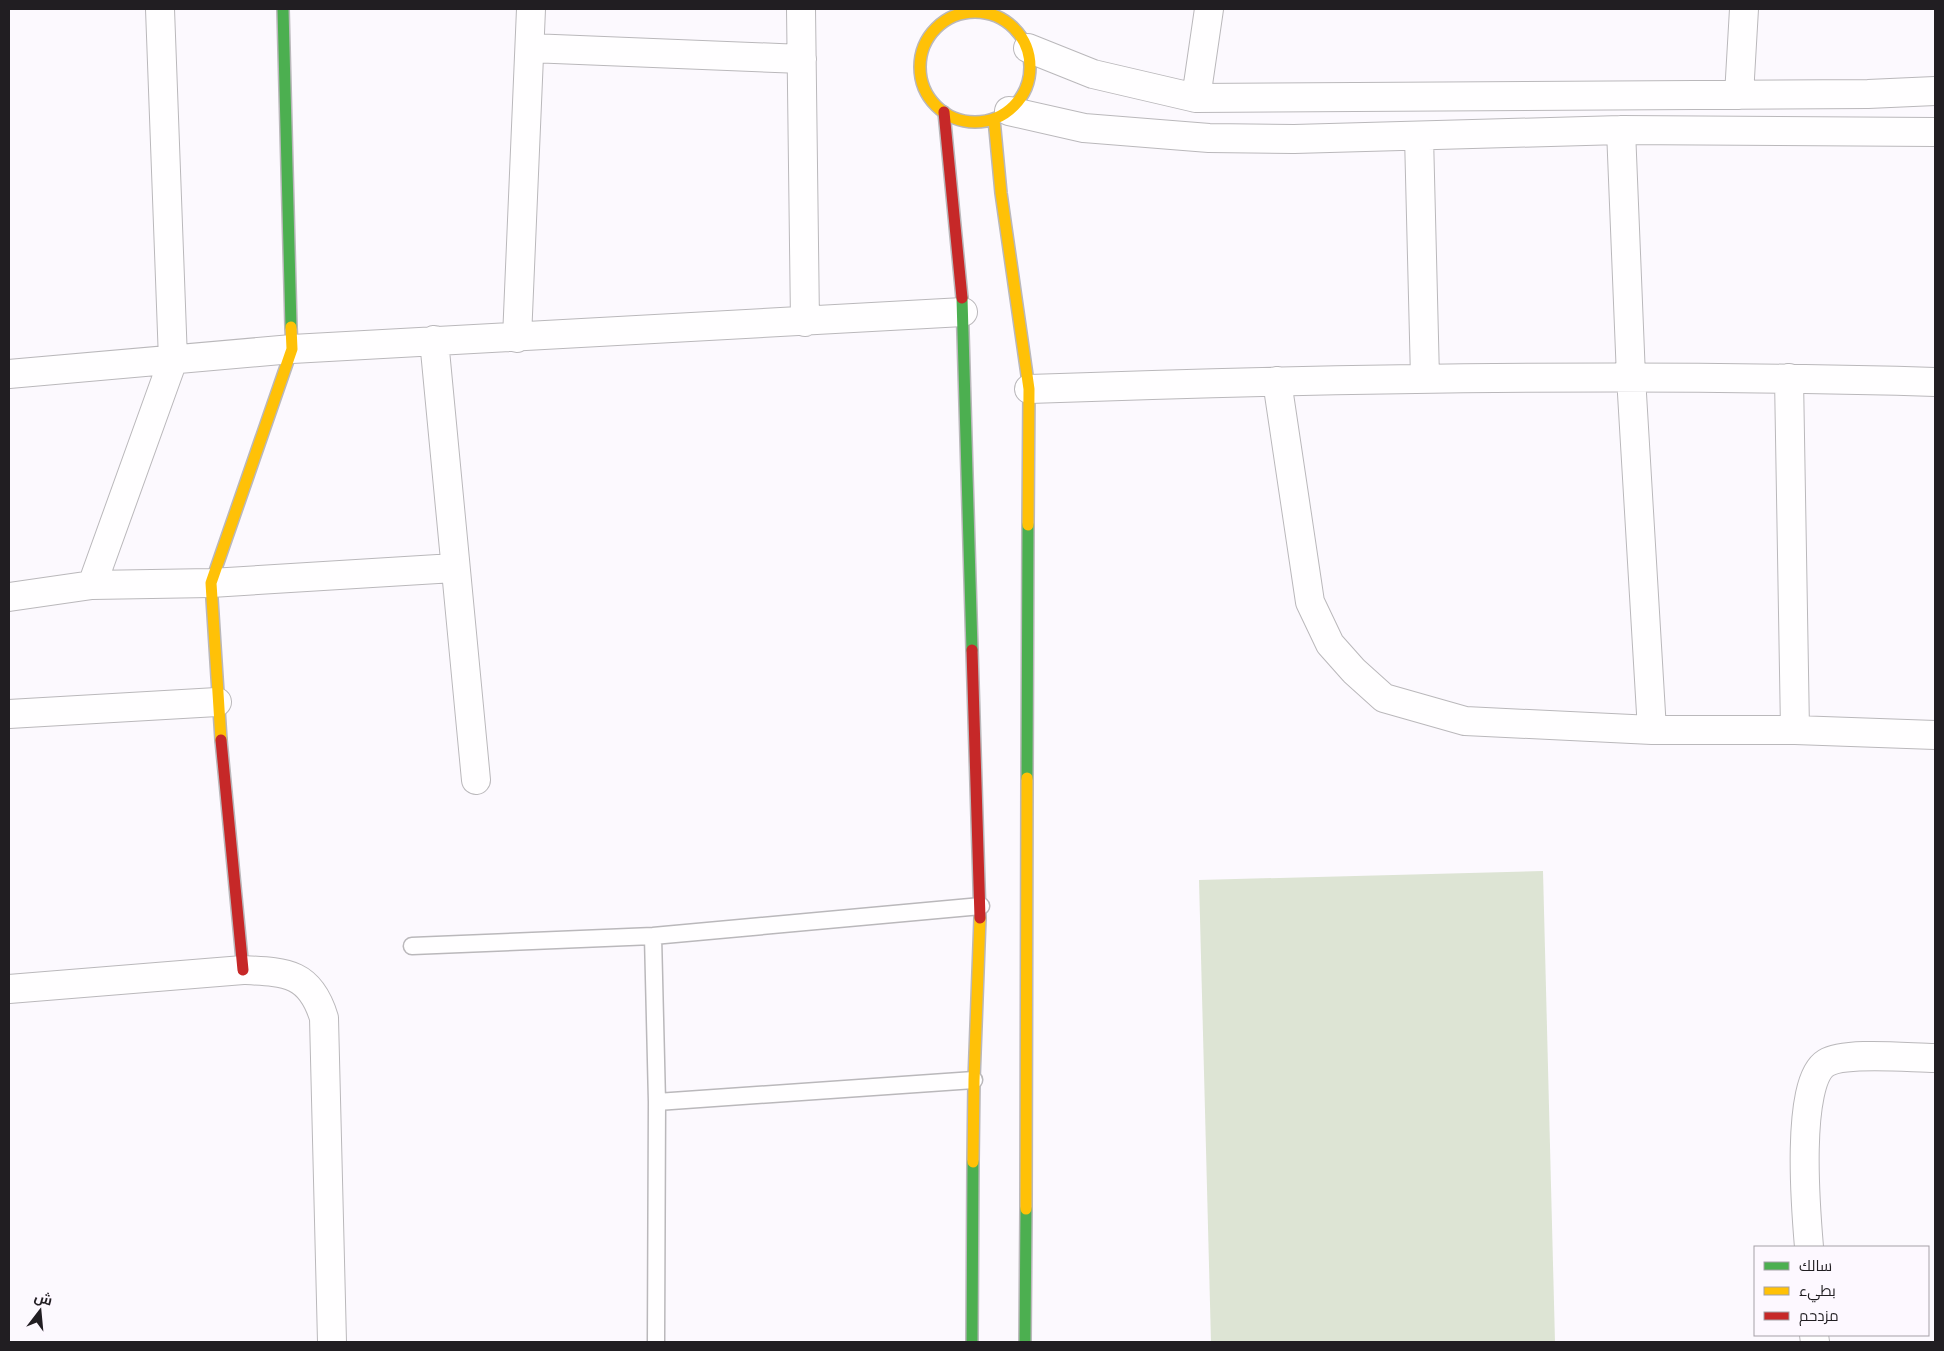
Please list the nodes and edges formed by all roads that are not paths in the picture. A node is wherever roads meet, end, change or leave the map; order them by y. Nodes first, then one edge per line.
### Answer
1 (160, 9) edge
2 (283, 9) edge
3 (531, 9) edge
4 (801, 9) edge
5 (940, 9) edge
6 (1209, 9) edge
7 (1744, 9) edge
8 (1019, 17) dead end
9 (942, 22) junction
10 (1024, 41) junction
11 (530, 48) junction
12 (802, 59) junction
13 (1935, 91) edge
14 (1739, 95) junction
15 (1196, 98) junction
16 (944, 112) junction
17 (1001, 115) junction
18 (1621, 130) junction
19 (1935, 132) edge
20 (1419, 136) junction
21 (962, 312) junction
22 (805, 322) junction
23 (517, 338) junction
24 (434, 340) junction
25 (292, 349) junction
26 (173, 360) junction
27 (9, 374) edge
28 (1631, 377) junction
29 (1426, 378) junction
30 (1789, 378) junction
31 (1277, 381) junction
32 (1935, 382) edge
33 (1029, 389) junction
34 (454, 568) junction
35 (211, 583) junction
36 (92, 585) junction
37 (9, 597) edge
38 (216, 702) junction
39 (9, 714) edge
40 (1652, 730) junction
41 (1795, 730) junction
42 (1935, 735) edge
43 (476, 780) dead end
44 (981, 906) junction
45 (653, 936) junction
46 (412, 946) dead end
47 (243, 970) junction
48 (9, 989) edge
49 (1935, 1058) edge
50 (974, 1080) junction
51 (657, 1102) junction
52 (1808, 1246) edge
53 (332, 1342) edge
54 (656, 1342) edge
55 (972, 1342) edge
56 (1025, 1342) edge

1 - 26 street
2 - 25 main road
3 - 11 street
4 - 12 street
5 - 9 main road
6 - 15 street
7 - 14 street
8 - 10 main road
9 - 10 main road
9 - 16 main road
10 - 15 street
10 - 17 main road
11 - 12 street
11 - 23 street
12 - 22 street
13 - 14 street
14 - 15 street
16 - 17 main road
16 - 21 main road
17 - 20 street
17 - 33 main road
18 - 19 street
18 - 20 street
18 - 28 street
20 - 29 street
21 - 22 street
21 - 44 main road
22 - 23 street
23 - 24 street
24 - 25 street
24 - 34 street
25 - 26 street
25 - 35 main road
26 - 27 street
26 - 36 street
28 - 29 street
28 - 30 street
28 - 40 street
29 - 31 street
30 - 32 street
30 - 41 street
31 - 33 street
31 - 40 street
33 - 56 main road
34 - 35 street
34 - 43 street
35 - 36 street
35 - 38 main road
36 - 37 street
38 - 39 street
38 - 47 main road
40 - 41 street
41 - 42 street
44 - 45 lane
44 - 50 main road
45 - 46 lane
45 - 51 lane
47 - 48 street
47 - 53 street
49 - 52 street
50 - 51 lane
50 - 55 main road
51 - 54 lane

